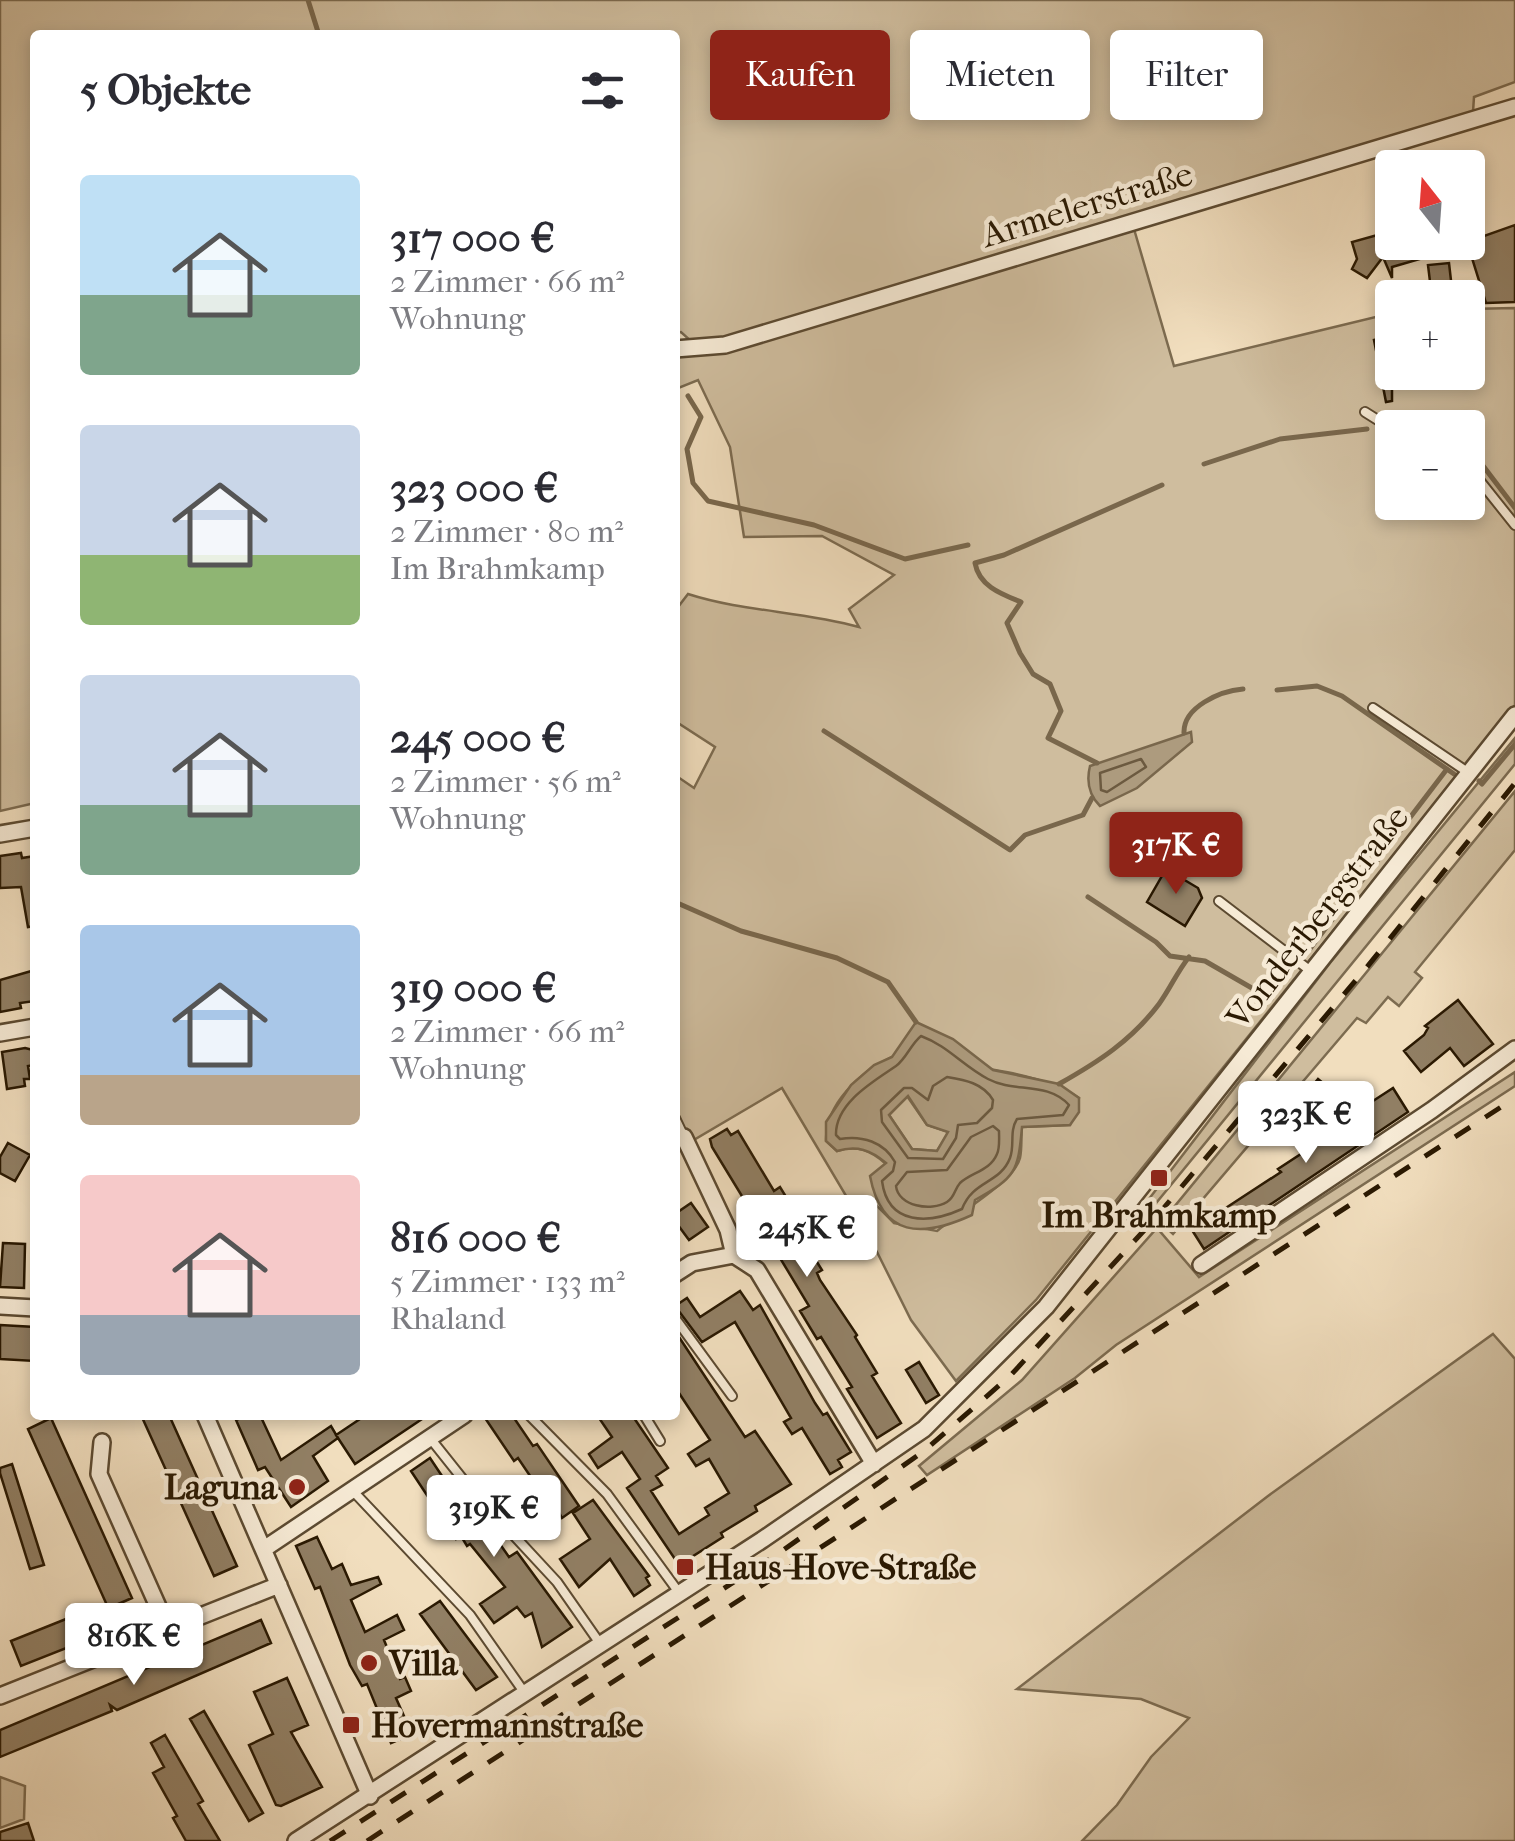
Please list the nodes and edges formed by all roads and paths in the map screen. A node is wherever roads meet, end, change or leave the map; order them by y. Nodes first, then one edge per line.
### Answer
1 (1515, 107) edge
2 (680, 349) edge
3 (1365, 412) dead end
4 (1375, 418) edge
5 (1485, 487) edge
6 (1515, 524) edge
7 (1373, 708) dead end
8 (1515, 715) edge
9 (1469, 773) junction
10 (30, 829) edge
11 (0, 834) edge
12 (1219, 901) dead end
13 (1312, 972) junction
14 (30, 1028) edge
15 (0, 1033) edge
16 (1515, 1049) edge
17 (680, 1129) edge
18 (684, 1137) joint
19 (734, 1255) junction
20 (1201, 1265) dead end
21 (680, 1271) edge
22 (0, 1306) edge
23 (30, 1308) edge
24 (680, 1325) edge
25 (732, 1396) dead end
26 (207, 1420) edge
27 (457, 1420) edge
28 (534, 1420) edge
29 (647, 1420) edge
30 (430, 1438) junction
31 (660, 1441) dead end
32 (102, 1442) dead end
33 (874, 1464) junction
34 (352, 1490) junction
35 (264, 1549) junction
36 (279, 1585) junction
37 (680, 1594) junction
38 (168, 1629) junction
39 (601, 1645) junction
40 (525, 1695) junction
41 (0, 1696) edge
42 (370, 1796) junction
43 (296, 1841) edge

1 - 2 street, Armelerstraße
3 - 4 lane
5 - 6 lane
7 - 9 lane
8 - 9 street, Vonderbergstraße
9 - 13 street, Vonderbergstraße
10 - 11 street
12 - 13 lane
13 - 33 street, Vonderbergstraße
14 - 15 street
16 - 20 street
17 - 18 lane
18 - 19 street
19 - 21 street
19 - 33 street
22 - 23 street
24 - 25 lane
26 - 35 street
27 - 30 street
28 - 37 lane
29 - 31 lane
30 - 34 street
30 - 39 lane
32 - 38 street
33 - 37 street, Vonderbergstraße
34 - 35 street
34 - 40 lane
35 - 36 street
36 - 38 street
36 - 42 street
37 - 39 street, Vonderbergstraße
38 - 41 street
39 - 40 street, Vonderbergstraße
40 - 42 street, Vonderbergstraße
42 - 43 street, Vonderbergstraße

